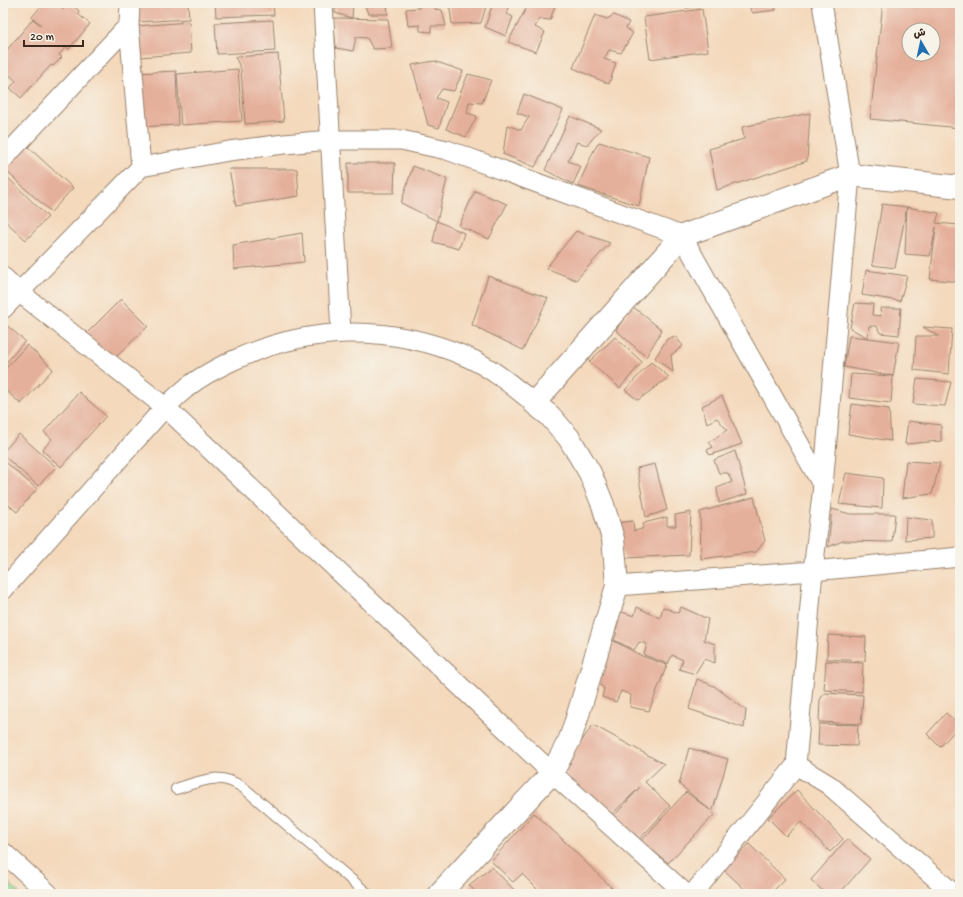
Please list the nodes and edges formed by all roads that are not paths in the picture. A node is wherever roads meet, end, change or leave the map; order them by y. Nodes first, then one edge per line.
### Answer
1 (130, 3) edge
2 (323, 3) edge
3 (822, 3) edge
4 (129, 25) junction
5 (331, 140) junction
6 (3, 159) edge
7 (141, 168) junction
8 (850, 175) junction
9 (960, 187) edge
10 (682, 236) junction
11 (3, 277) edge
12 (19, 292) junction
13 (3, 309) edge
14 (341, 333) junction
15 (534, 403) junction
16 (165, 407) junction
17 (823, 486) junction
18 (960, 556) edge
19 (813, 571) junction
20 (617, 586) junction
21 (3, 590) edge
22 (796, 765) junction
23 (552, 773) junction
24 (176, 790) dead end
25 (3, 852) edge
26 (49, 894) edge
27 (368, 894) edge
28 (439, 894) edge
29 (686, 894) edge
30 (693, 894) edge
31 (954, 894) edge

1 - 4 street
2 - 5 street
3 - 8 street
4 - 6 street
4 - 7 street
5 - 7 street
5 - 10 street
5 - 14 street
7 - 12 street
8 - 9 street
8 - 10 street
8 - 17 street
10 - 15 street
10 - 17 street
11 - 12 street
12 - 13 street
12 - 16 street
14 - 15 street
14 - 16 street
15 - 20 street
16 - 21 street
16 - 23 street
17 - 19 street
18 - 19 street
19 - 20 street
19 - 22 street
20 - 23 street
22 - 30 street
22 - 31 street
23 - 28 street
23 - 29 street
24 - 27 lane
25 - 26 street

